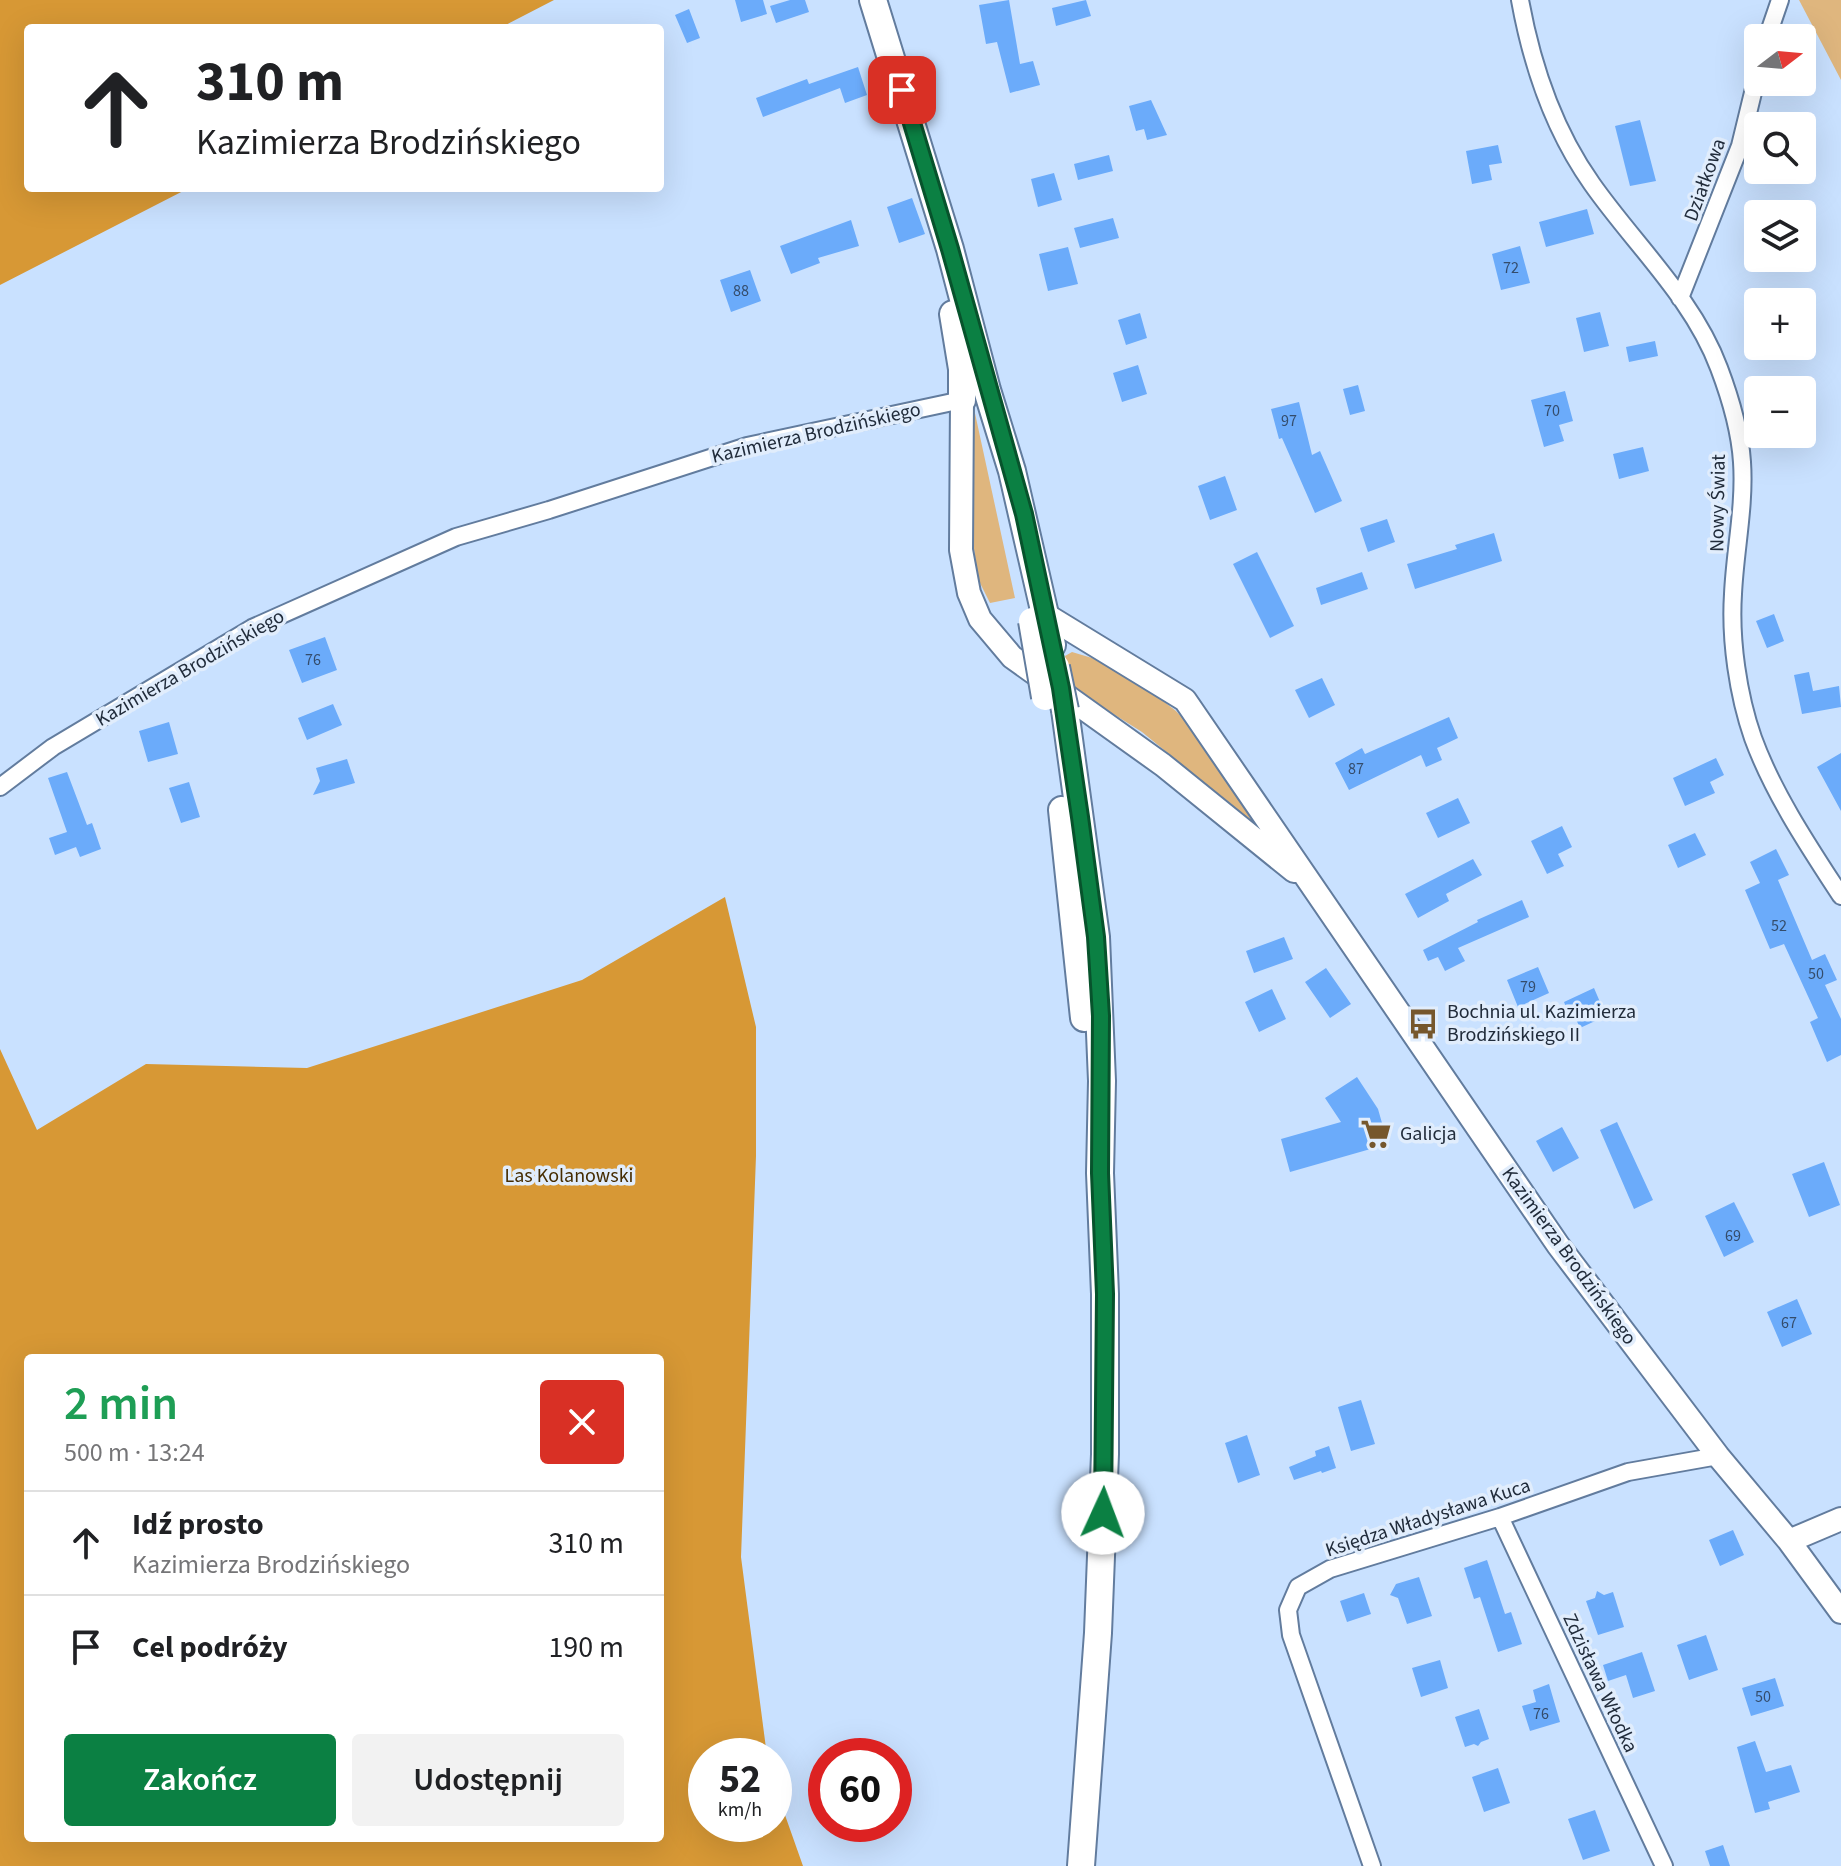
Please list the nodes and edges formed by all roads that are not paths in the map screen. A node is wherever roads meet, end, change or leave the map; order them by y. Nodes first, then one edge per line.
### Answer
1 (873, 0) edge
2 (1520, 0) edge
3 (1780, 0) edge
4 (1772, 24) edge
5 (1752, 96) edge
6 (933, 192) junction
7 (1680, 298) junction
8 (962, 400) junction
9 (1039, 618) junction
10 (1055, 704) junction
11 (0, 787) edge
12 (1313, 887) junction
13 (1841, 896) edge
14 (1718, 1456) junction
15 (1500, 1517) junction
16 (1841, 1519) edge
17 (1789, 1541) junction
18 (1841, 1612) edge
19 (1081, 1866) edge
20 (1372, 1866) edge
21 (1664, 1866) edge

1 - 6 main road
2 - 7 street, Nowy Świat
3 - 4 street
5 - 7 street, Działkowa
6 - 8 main road
6 - 9 main road
7 - 13 street, Nowy Świat
8 - 11 street, Kazimierza Brodzińskiego
8 - 12 main road, Kazimierza Brodzińskiego
9 - 10 main road, bridge
9 - 10 main road, bridge
9 - 12 main road, Kazimierza Brodzińskiego
10 - 19 main road
12 - 14 main road, Kazimierza Brodzińskiego
14 - 15 street, Księdza Władysława Kuca
14 - 17 main road, Kazimierza Brodzińskiego
15 - 20 street, Księdza Władysława Kuca
15 - 21 street, Zdzisława Włodka
16 - 17 main road
17 - 18 main road, Kazimierza Brodzińskiego

